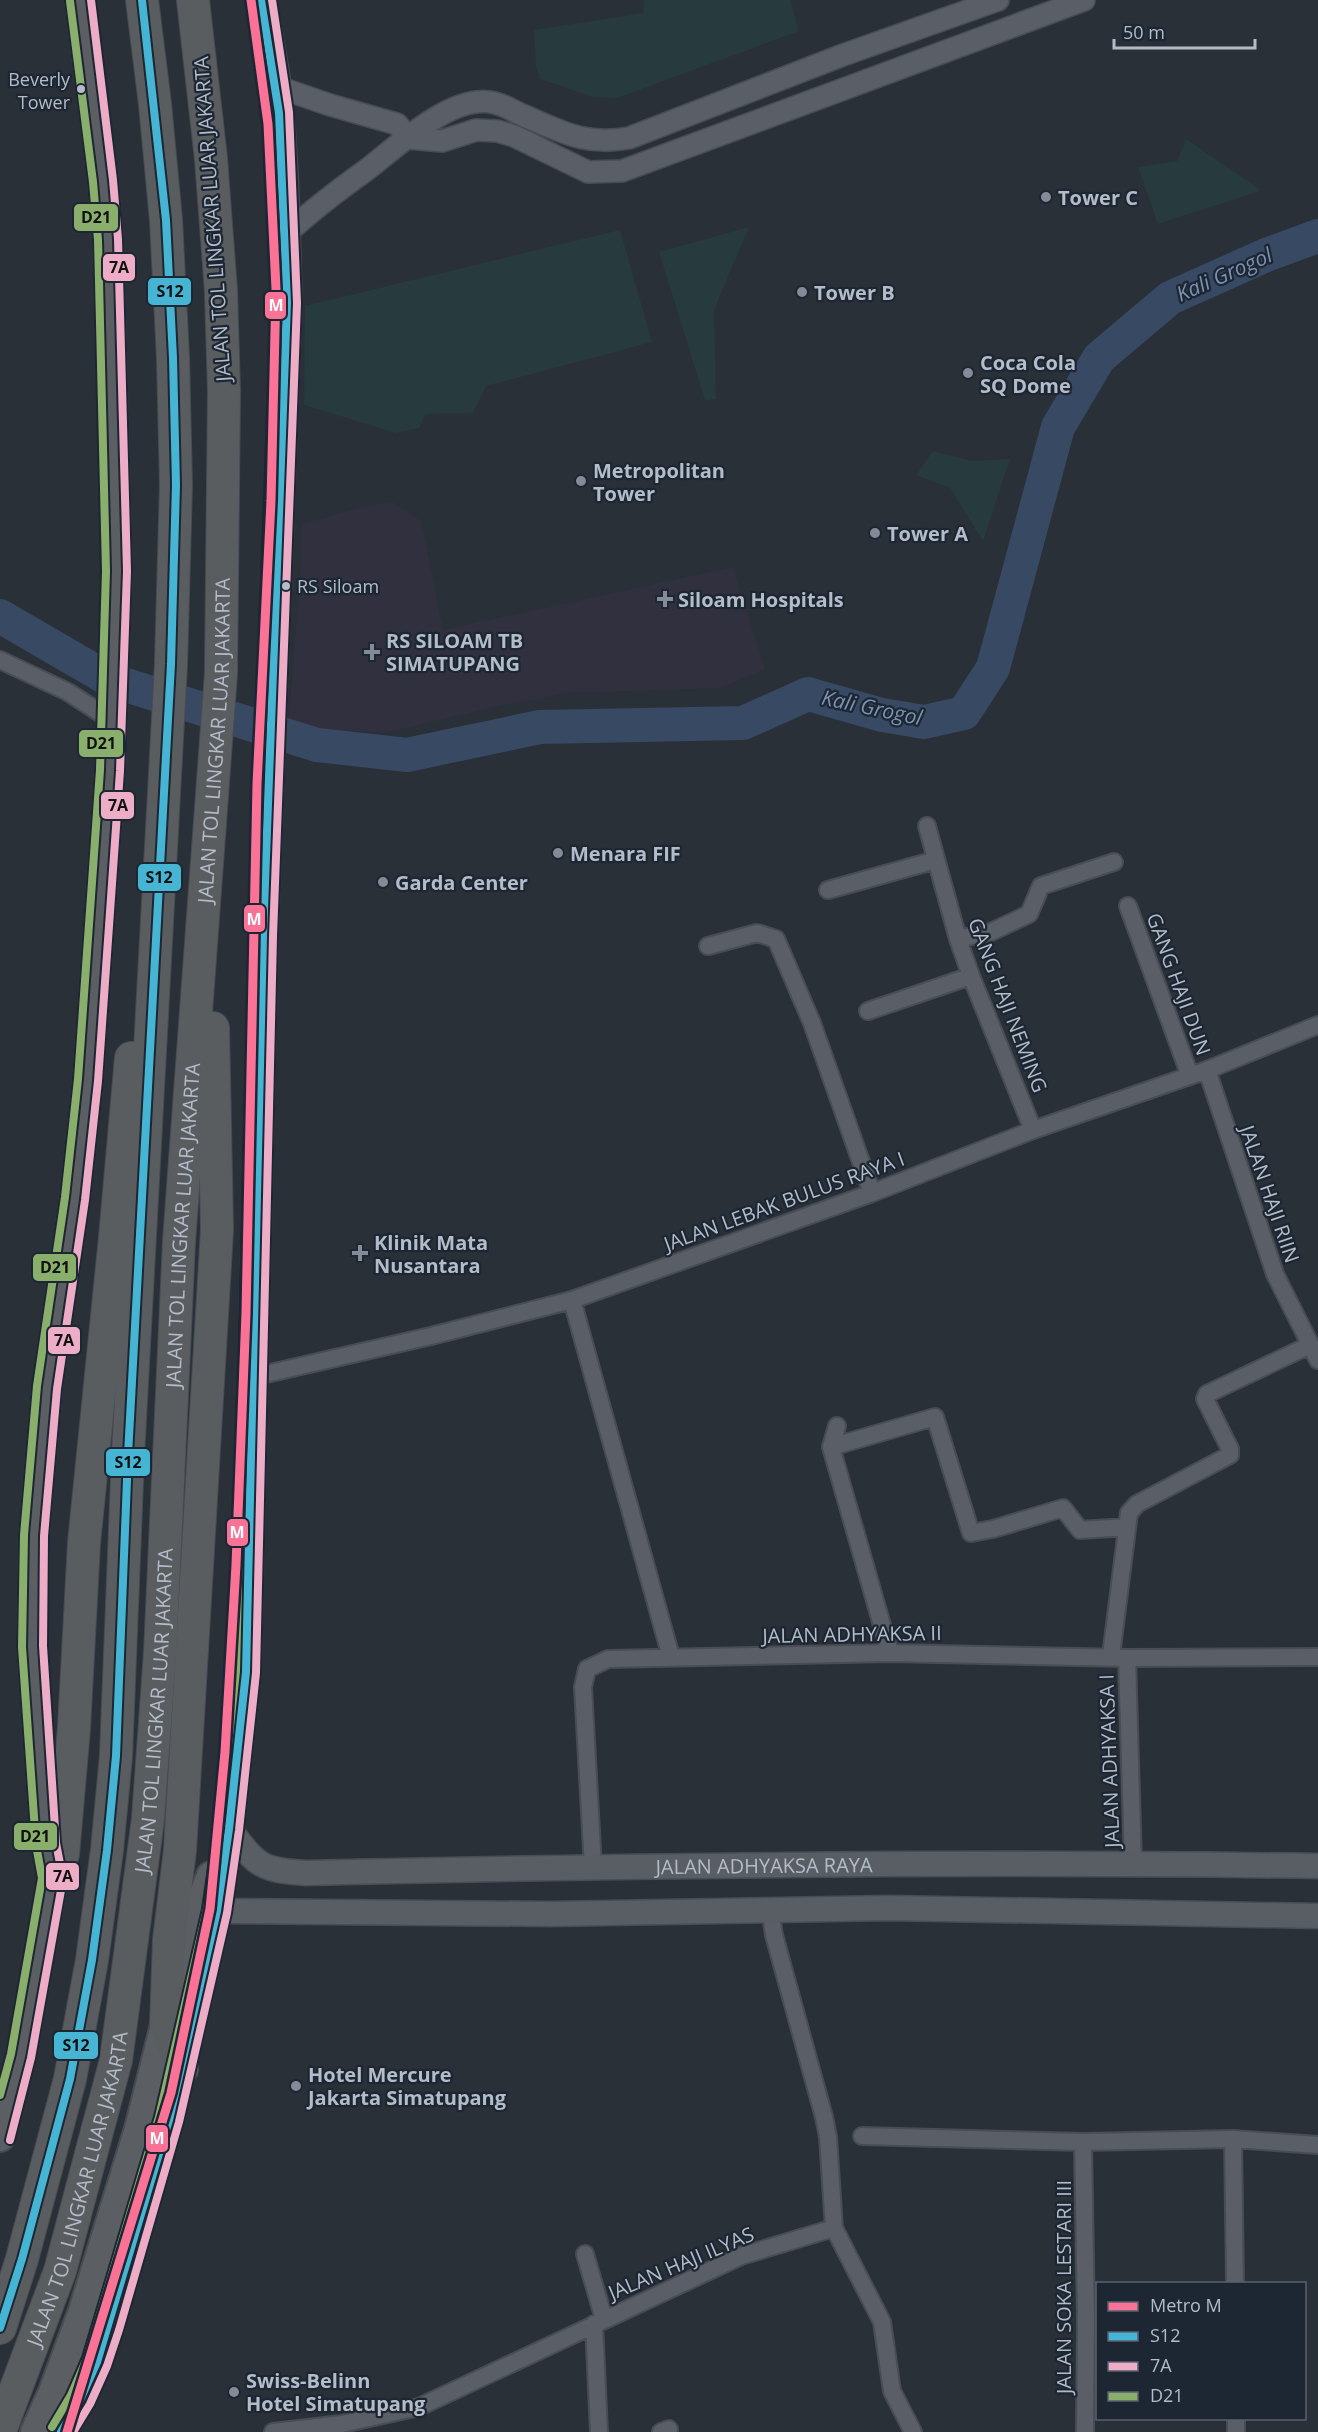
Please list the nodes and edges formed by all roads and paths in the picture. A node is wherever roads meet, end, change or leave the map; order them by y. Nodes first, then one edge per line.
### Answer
1 (80, 0) edge
2 (142, 0) edge
3 (193, 0) edge
4 (261, 0) edge
5 (998, 0) edge
6 (1084, 0) edge
7 (843, 55) junction
8 (855, 84) junction
9 (275, 86) junction
10 (693, 114) junction
11 (402, 131) junction
12 (704, 142) junction
13 (286, 234) junction
14 (174, 392) junction
15 (224, 392) junction
16 (0, 660) edge
17 (111, 713) junction
18 (162, 822) junction
19 (927, 826) dead end
20 (936, 860) junction
21 (1114, 862) dead end
22 (828, 890) dead end
23 (1128, 906) dead end
24 (958, 939) junction
25 (708, 946) dead end
26 (200, 965) junction
27 (971, 976) junction
28 (868, 1011) dead end
29 (1318, 1025) edge
30 (1207, 1070) junction
31 (1190, 1076) junction
32 (1033, 1130) junction
33 (872, 1193) junction
34 (572, 1300) junction
35 (1310, 1345) junction
36 (1318, 1360) edge
37 (253, 1377) junction
38 (837, 1426) dead end
39 (831, 1447) junction
40 (1128, 1520) junction
41 (890, 1653) junction
42 (671, 1657) junction
43 (1119, 1657) junction
44 (1318, 1657) edge
45 (229, 1829) junction
46 (225, 1858) junction
47 (1133, 1863) junction
48 (1318, 1866) edge
49 (593, 1867) junction
50 (53, 1878) junction
51 (770, 1909) junction
52 (217, 1911) junction
53 (1318, 1916) edge
54 (166, 2026) junction
55 (182, 2069) junction
56 (862, 2136) dead end
57 (0, 2137) edge
58 (1233, 2139) junction
59 (1083, 2142) junction
60 (1318, 2145) edge
61 (834, 2228) junction
62 (585, 2253) dead end
63 (1235, 2282) edge
64 (599, 2321) junction
65 (0, 2328) edge
66 (0, 2431) edge
67 (35, 2432) edge
68 (61, 2432) edge
69 (273, 2432) edge
70 (599, 2432) edge
71 (913, 2432) edge
72 (1085, 2432) edge

1 - 17 highway
2 - 14 highway, JALAN TOL LINGKAR LUAR JAKARTA
3 - 15 highway, JALAN TOL LINGKAR LUAR JAKARTA
4 - 9 highway
5 - 7 street
6 - 8 street
7 - 8 street
7 - 10 street
8 - 12 street
9 - 11 street
9 - 13 highway
10 - 11 street
10 - 12 street
11 - 12 street
11 - 13 street
13 - 37 highway
14 - 15 highway
14 - 18 highway, JALAN TOL LINGKAR LUAR JAKARTA
15 - 26 highway, JALAN TOL LINGKAR LUAR JAKARTA
16 - 17 street
17 - 50 highway
18 - 50 highway
18 - 65 highway, JALAN TOL LINGKAR LUAR JAKARTA
19 - 20 street, GANG HAJI NEMING
20 - 22 street
20 - 24 street, GANG HAJI NEMING
21 - 24 street
23 - 31 street, GANG HAJI DUN
24 - 27 street, GANG HAJI NEMING
25 - 33 street
26 - 54 highway
26 - 66 highway, JALAN TOL LINGKAR LUAR JAKARTA
27 - 28 street
27 - 32 street, GANG HAJI NEMING
29 - 30 street, JALAN LEBAK BULUS RAYA I
30 - 31 street, JALAN LEBAK BULUS RAYA I
30 - 35 street, JALAN HAJI RIIN
31 - 32 street, JALAN LEBAK BULUS RAYA I
32 - 33 street, JALAN LEBAK BULUS RAYA I
33 - 34 street, JALAN LEBAK BULUS RAYA I
34 - 37 street, JALAN LEBAK BULUS RAYA I
34 - 42 street
35 - 36 street, JALAN HAJI RIIN
35 - 40 street
37 - 45 highway
38 - 39 street
39 - 40 street
39 - 41 street
40 - 43 street, JALAN ADHYAKSA I
41 - 42 street, JALAN ADHYAKSA II
41 - 43 street, JALAN ADHYAKSA II
42 - 49 street, JALAN ADHYAKSA II
43 - 44 street, JALAN ADHYAKSA II
43 - 47 street, JALAN ADHYAKSA I
45 - 46 highway
45 - 49 main road, JALAN ADHYAKSA RAYA
46 - 52 highway
46 - 54 highway
47 - 48 main road, JALAN ADHYAKSA RAYA
47 - 49 main road, JALAN ADHYAKSA RAYA
50 - 57 highway
51 - 52 main road
51 - 53 main road
51 - 61 street
52 - 55 highway
54 - 55 highway
54 - 67 highway
55 - 68 highway
56 - 59 street
58 - 59 street
58 - 60 street
58 - 63 street
59 - 72 street, JALAN SOKA LESTARI III
61 - 64 street, JALAN HAJI ILYAS
61 - 71 street
62 - 64 street
64 - 69 street, JALAN HAJI ILYAS
64 - 70 street

